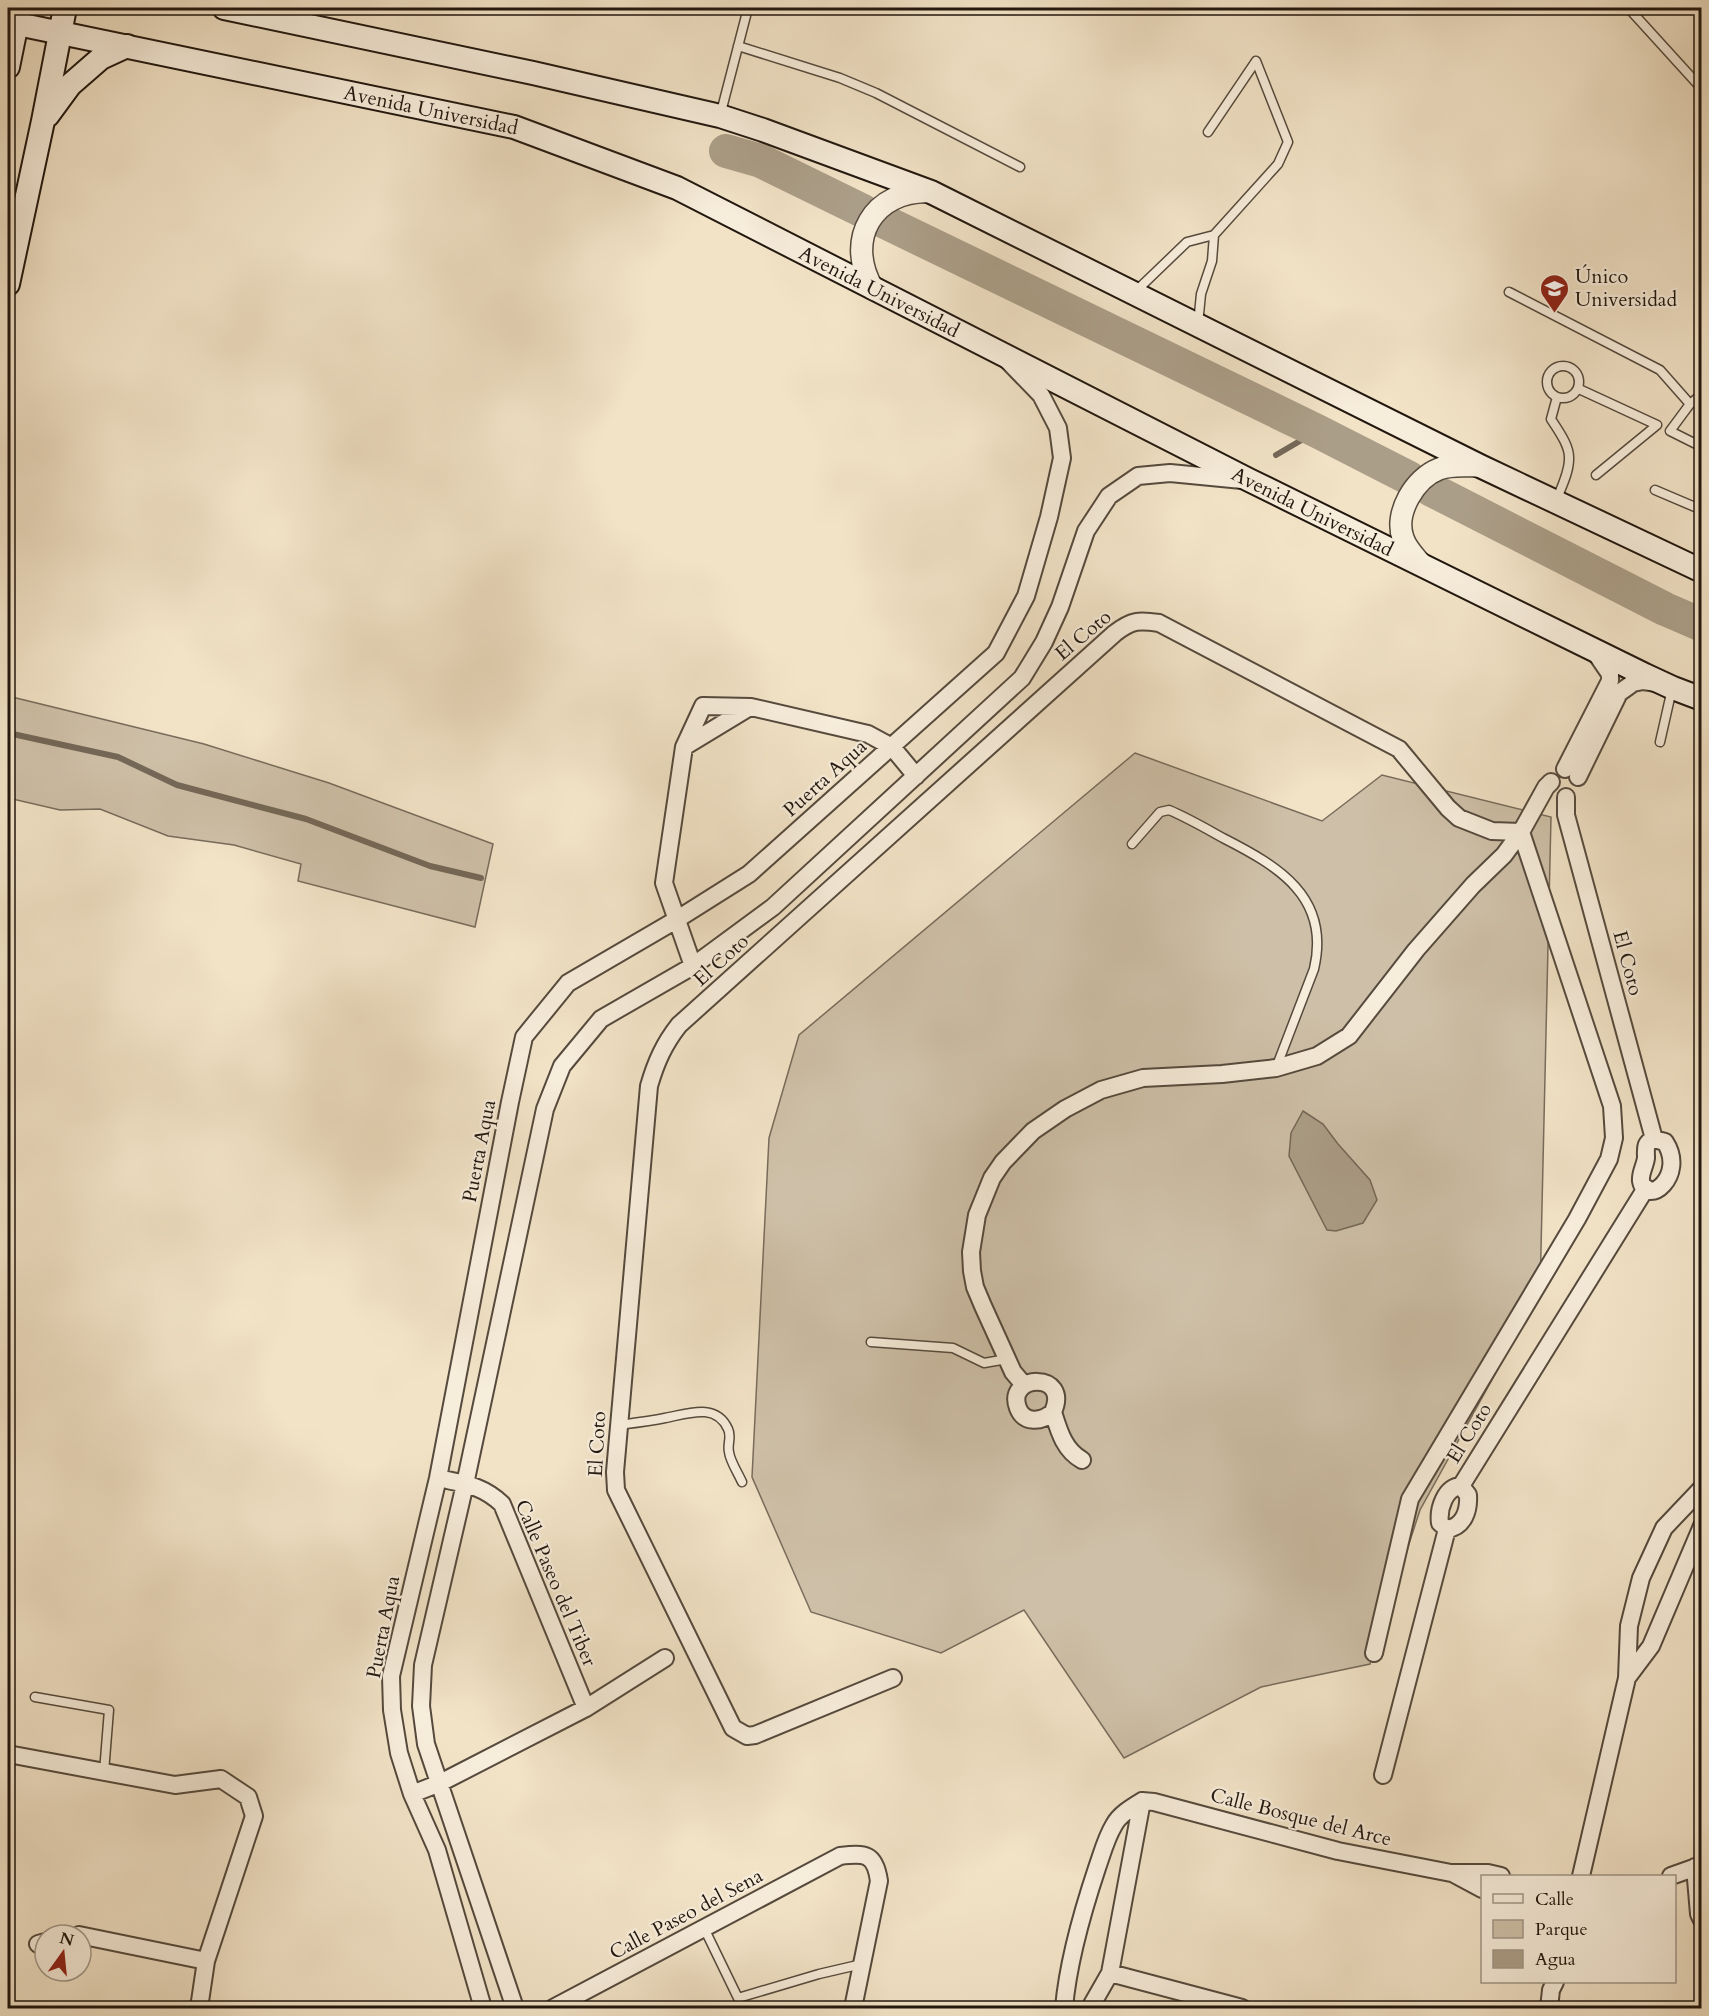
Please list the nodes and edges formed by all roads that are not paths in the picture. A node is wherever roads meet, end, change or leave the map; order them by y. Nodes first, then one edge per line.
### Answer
1 (66, 8) edge
2 (224, 8) edge
3 (748, 8) edge
4 (1634, 8) edge
5 (1697, 8) edge
6 (1701, 12) edge
7 (15, 18) edge
8 (60, 33) junction
9 (738, 45) junction
10 (127, 46) junction
11 (8, 67) edge
12 (1701, 90) edge
13 (720, 117) junction
14 (43, 121) junction
15 (1208, 132) dead end
16 (1020, 167) dead end
17 (931, 192) junction
18 (1214, 235) junction
19 (8, 284) edge
20 (873, 289) junction
21 (1509, 292) dead end
22 (1134, 293) junction
23 (1198, 324) junction
24 (1002, 354) junction
25 (1579, 389) junction
26 (1701, 394) edge
27 (1557, 397) junction
28 (1690, 404) junction
29 (1701, 447) edge
30 (1480, 466) junction
31 (1596, 475) dead end
32 (1249, 480) junction
33 (1655, 490) dead end
34 (1556, 502) junction
35 (1701, 510) edge
36 (1421, 564) junction
37 (1701, 571) edge
38 (1593, 649) junction
39 (1668, 686) junction
40 (1701, 699) edge
41 (751, 707) junction
42 (1660, 742) dead end
43 (684, 747) junction
44 (892, 747) junction
45 (1572, 773) junction
46 (916, 776) junction
47 (1551, 782) junction
48 (1566, 797) junction
49 (1521, 832) junction
50 (1132, 844) dead end
51 (676, 920) junction
52 (693, 966) junction
53 (1276, 1068) junction
54 (1654, 1139) junction
55 (1646, 1188) junction
56 (871, 1342) dead end
57 (1007, 1359) junction
58 (1024, 1385) junction
59 (1053, 1412) junction
60 (619, 1425) junction
61 (1082, 1460) dead end
62 (438, 1478) junction
63 (742, 1482) dead end
64 (465, 1484) junction
65 (1461, 1486) junction
66 (1701, 1488) edge
67 (1701, 1526) edge
68 (1448, 1529) junction
69 (1374, 1653) dead end
70 (665, 1658) dead end
71 (893, 1678) dead end
72 (1627, 1678) junction
73 (34, 1697) dead end
74 (586, 1708) junction
75 (8, 1754) edge
76 (104, 1772) junction
77 (1383, 1775) dead end
78 (440, 1783) junction
79 (412, 1794) junction
80 (1142, 1801) junction
81 (1698, 1866) edge
82 (1451, 1872) junction
83 (1497, 1875) edge
84 (1581, 1875) edge
85 (1674, 1875) edge
86 (1481, 1888) edge
87 (1701, 1916) edge
88 (704, 1928) junction
89 (93, 1938) edge
90 (206, 1961) junction
91 (861, 1964) junction
92 (1110, 1973) junction
93 (1554, 1983) edge
94 (199, 2008) edge
95 (483, 2008) edge
96 (515, 2008) edge
97 (553, 2008) edge
98 (853, 2008) edge
99 (1064, 2008) edge
100 (1090, 2008) edge
101 (1242, 2008) edge
102 (1549, 2008) edge

1 - 8 main road
2 - 13 main road
3 - 9 lane
4 - 12 lane
5 - 6 lane
7 - 8 main road, Avenida Universidad
7 - 11 main road
8 - 10 main road, Avenida Universidad
8 - 14 main road
9 - 13 lane
9 - 16 lane
10 - 14 main road
10 - 20 main road, Avenida Universidad
13 - 17 main road
14 - 19 main road
15 - 18 lane
17 - 20 street
17 - 22 main road
18 - 22 lane
18 - 23 lane
20 - 24 main road, Avenida Universidad
21 - 28 lane
22 - 23 main road
23 - 30 main road
24 - 32 main road, Avenida Universidad
24 - 44 street, Puerta Aqua
25 - 27 lane
25 - 27 lane
25 - 31 lane
26 - 28 lane
27 - 34 lane
28 - 29 lane
30 - 34 main road
30 - 36 street
32 - 36 main road, Avenida Universidad
32 - 46 street
33 - 35 lane
34 - 37 main road
36 - 38 main road, Avenida Universidad
38 - 39 main road, Avenida Universidad
38 - 45 street
39 - 40 main road, Avenida Universidad
39 - 42 lane
39 - 45 street
41 - 43 street
41 - 43 street
41 - 44 street
43 - 51 street
44 - 46 street
44 - 51 street, Puerta Aqua
45 - 47 street
45 - 48 street
46 - 52 street
47 - 48 street
47 - 49 street
48 - 54 street, El Coto
49 - 53 street
49 - 60 street, El Coto
49 - 69 street
50 - 53 lane
51 - 52 street
51 - 62 street, Puerta Aqua
52 - 64 street
53 - 57 street
54 - 55 street
54 - 55 street
55 - 65 street, El Coto
56 - 57 lane
57 - 58 street
58 - 59 street
58 - 59 street
59 - 61 street
60 - 63 lane
60 - 71 street, El Coto
62 - 64 street, Calle Paseo del Tiber
62 - 79 street, Puerta Aqua
64 - 74 street, Calle Paseo del Tiber
64 - 78 street
65 - 68 street
65 - 68 street
66 - 72 street
67 - 72 street
68 - 77 street
70 - 74 street
72 - 84 street
73 - 76 lane
74 - 78 street
75 - 76 street
76 - 90 street
78 - 79 street
78 - 96 street
79 - 95 street, Puerta Aqua
80 - 82 street, Calle Bosque del Arce
80 - 92 street
80 - 99 street
81 - 85 street
81 - 87 street
82 - 83 street, Calle Bosque del Arce
82 - 86 street, Calle Bosque del Arce
88 - 91 lane
88 - 91 street, Calle Paseo del Sena
88 - 97 street, Calle Paseo del Sena
89 - 90 street
90 - 94 street
91 - 98 street
92 - 100 street
92 - 101 street
93 - 102 street

